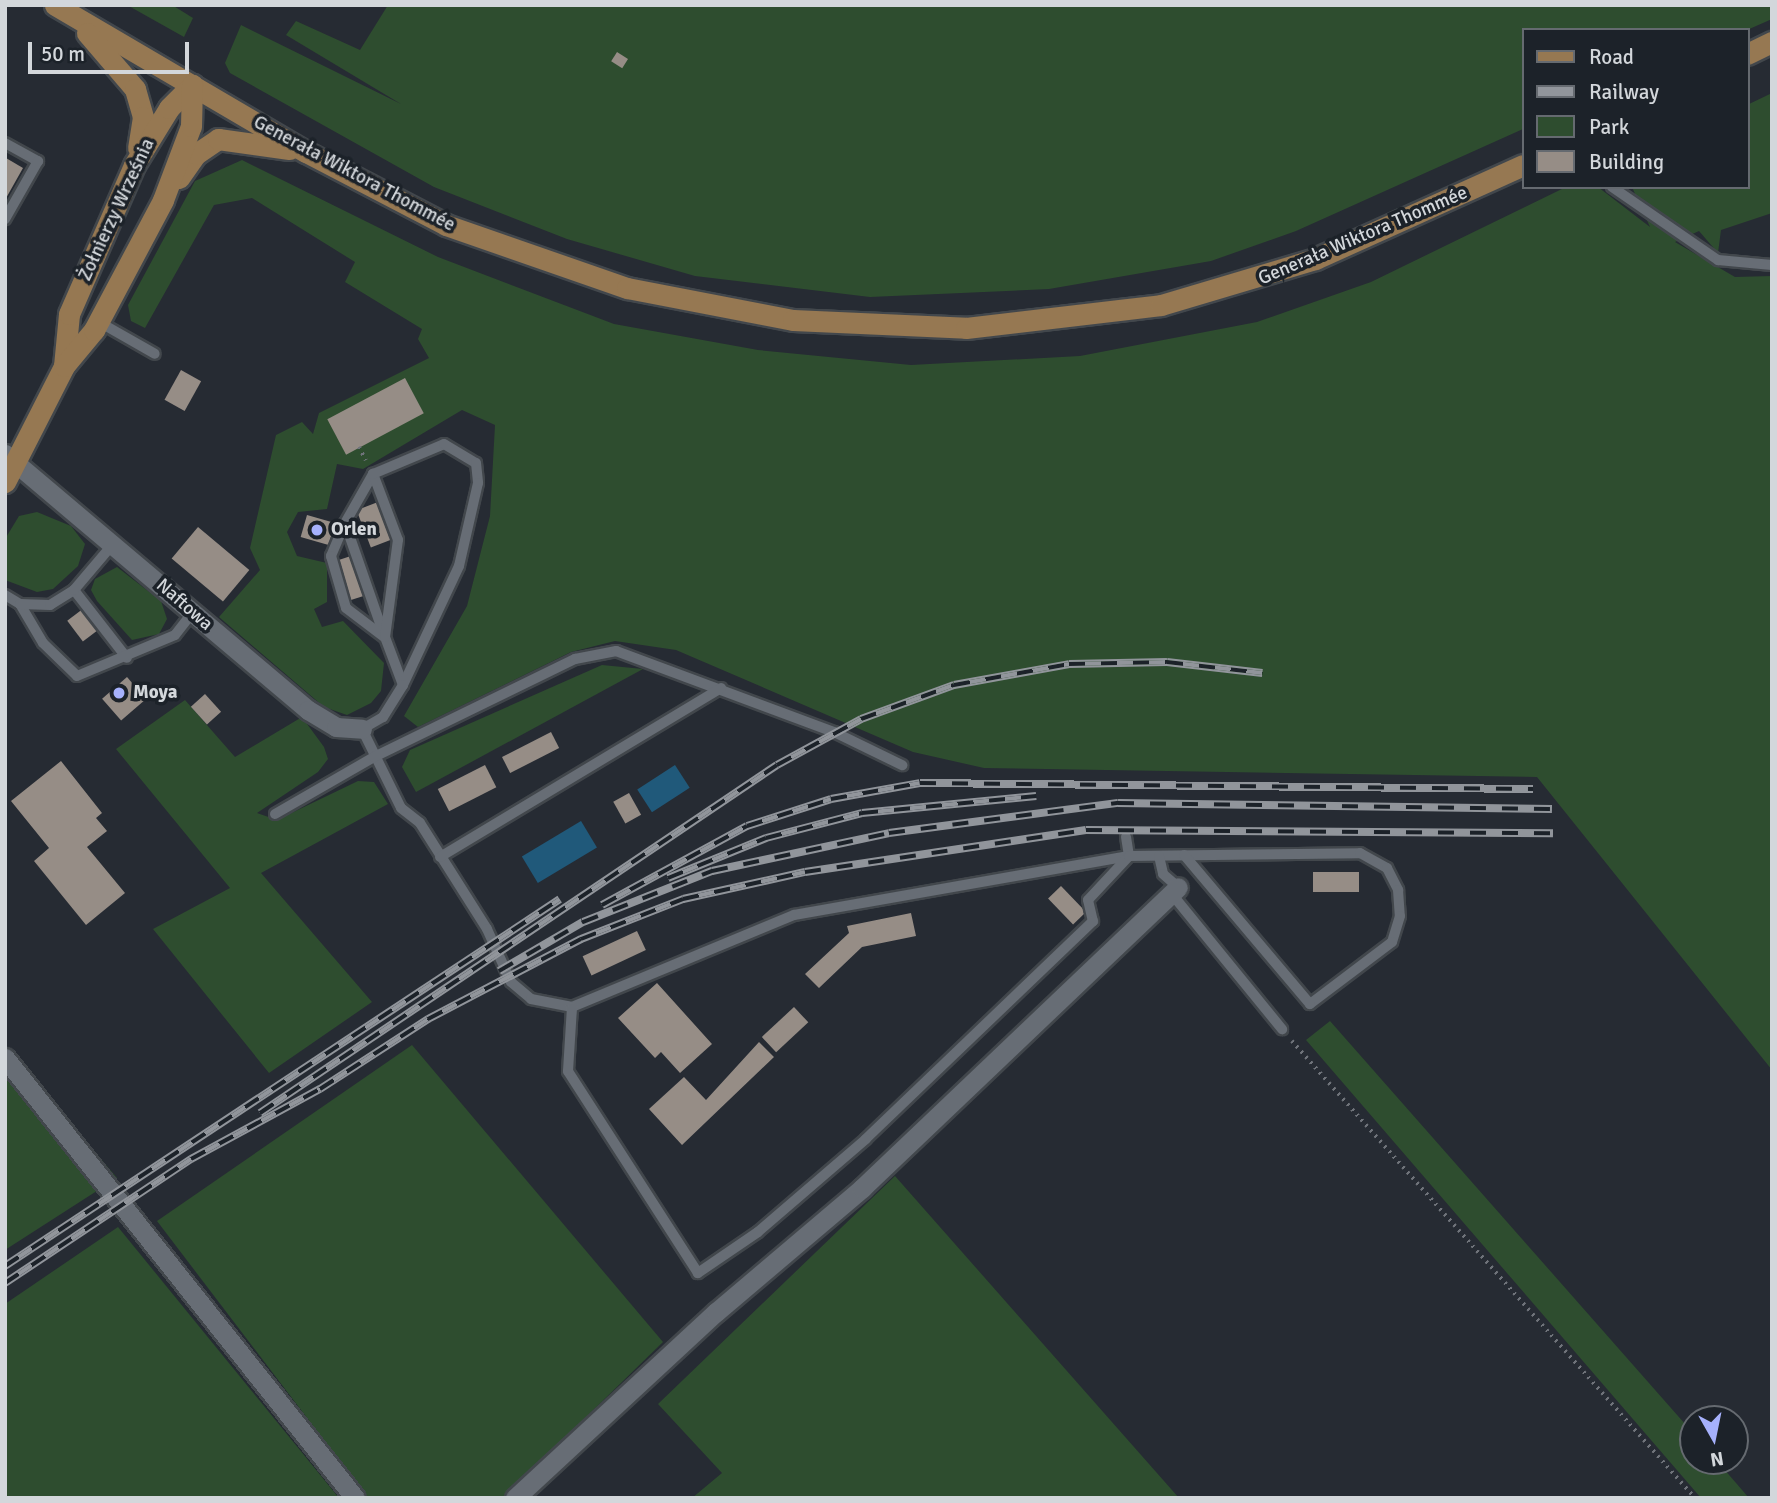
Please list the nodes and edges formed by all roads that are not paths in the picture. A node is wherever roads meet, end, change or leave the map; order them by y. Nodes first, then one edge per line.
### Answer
1 (57, 7) edge
2 (1772, 42) edge
3 (1749, 53) edge
4 (192, 85) junction
5 (5, 143) edge
6 (306, 152) junction
7 (134, 165) junction
8 (1522, 165) edge
9 (1615, 189) edge
10 (163, 200) junction
11 (5, 219) edge
12 (1772, 265) edge
13 (98, 321) junction
14 (155, 354) dead end
15 (64, 366) junction
16 (8, 466) edge
17 (373, 474) junction
18 (345, 523) junction
19 (113, 543) junction
20 (74, 590) junction
21 (5, 595) edge
22 (20, 604) junction
23 (192, 612) junction
24 (385, 637) junction
25 (127, 658) junction
26 (403, 685) junction
27 (721, 688) junction
28 (362, 729) junction
29 (374, 757) junction
30 (902, 765) dead end
31 (275, 814) dead end
32 (1126, 837) dead end
33 (1184, 855) junction
34 (440, 856) junction
35 (1129, 856) junction
36 (1159, 856) junction
37 (1174, 890) junction
38 (572, 1007) junction
39 (1282, 1029) road end
40 (5, 1058) edge
41 (355, 1498) edge
42 (515, 1498) edge

1 - 4 main road, Generała Wiktora Thommée
1 - 7 main road
2 - 3 main road
4 - 6 main road, Generała Wiktora Thommée
4 - 7 main road, Żołnierzy Września
4 - 10 main road, Żołnierzy Września
5 - 11 lane
6 - 8 main road, Generała Wiktora Thommée
6 - 10 main road
7 - 15 main road, Żołnierzy Września
9 - 12 lane
10 - 13 main road, Żołnierzy Września
13 - 14 lane
13 - 15 main road, Żołnierzy Września
15 - 16 main road, Żołnierzy Września
16 - 19 street, Naftowa
17 - 18 lane
17 - 24 lane
17 - 26 lane
18 - 24 lane
18 - 24 lane
19 - 20 lane
19 - 23 street, Naftowa
20 - 22 lane
20 - 25 lane
21 - 22 lane
22 - 25 lane
23 - 25 lane
23 - 28 street, Naftowa
24 - 26 lane
26 - 28 lane
27 - 29 lane
27 - 30 lane
27 - 34 lane
28 - 29 lane
29 - 31 lane
29 - 34 lane
32 - 35 lane
33 - 33 lane
33 - 36 lane
34 - 38 lane
35 - 36 lane
35 - 38 lane
35 - 38 lane
36 - 37 lane
37 - 39 lane
37 - 42 street
40 - 41 street

